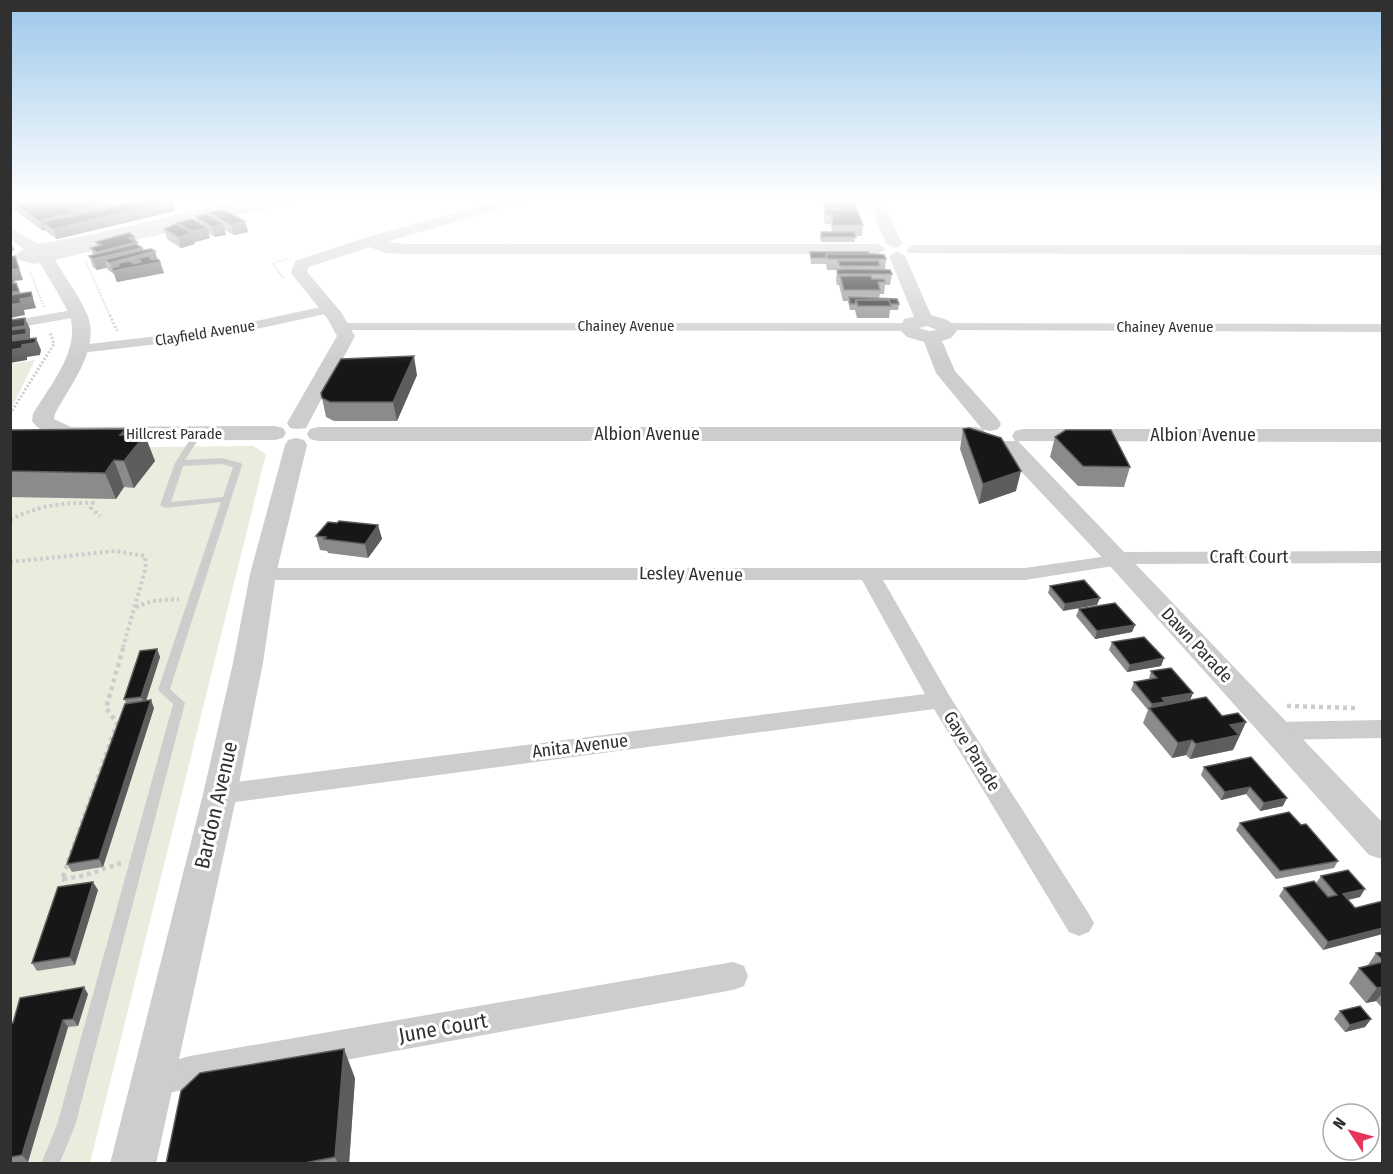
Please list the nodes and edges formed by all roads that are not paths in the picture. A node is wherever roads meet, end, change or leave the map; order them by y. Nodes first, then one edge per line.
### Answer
1 (326, 255) edge
2 (898, 255) edge
3 (36, 256) edge
4 (330, 309) junction
5 (78, 313) junction
6 (10, 325) edge
7 (343, 327) junction
8 (928, 328) junction
9 (1383, 328) edge
10 (80, 349) junction
11 (983, 429) junction
12 (198, 434) junction
13 (297, 434) junction
14 (1383, 435) edge
15 (1017, 441) junction
16 (179, 463) junction
17 (227, 500) junction
18 (1383, 557) edge
19 (1117, 559) junction
20 (263, 574) junction
21 (870, 576) junction
22 (940, 700) junction
23 (1281, 718) junction
24 (1383, 729) edge
25 (219, 794) junction
26 (1383, 845) edge
27 (1079, 923) dead end
28 (733, 976) dead end
29 (153, 1081) junction
30 (50, 1164) edge
31 (133, 1164) edge

1 - 4 street
2 - 8 street
3 - 5 street, Hillcrest Parade
4 - 7 street
4 - 10 street, Clayfield Avenue
5 - 6 street
5 - 10 street, Hillcrest Parade
7 - 8 street, Chainey Avenue
7 - 13 street, Bardon Avenue
8 - 9 street, Chainey Avenue
8 - 11 street
10 - 12 street, Hillcrest Parade
11 - 13 street, Albion Avenue
11 - 15 street, Albion Avenue
12 - 13 street, Hillcrest Parade
12 - 16 lane
13 - 20 street, Bardon Avenue
14 - 15 street, Albion Avenue
15 - 19 street, Dawn Parade
16 - 17 lane
16 - 17 lane
17 - 30 lane
18 - 19 street, Craft Court
19 - 21 street, Lesley Avenue
19 - 23 street, Dawn Parade
20 - 21 street, Lesley Avenue
20 - 25 street, Bardon Avenue
21 - 22 street, Gaye Parade
22 - 25 street, Anita Avenue
22 - 27 street, Gaye Parade
23 - 24 street
23 - 26 street, Dawn Parade
25 - 29 street, Bardon Avenue
28 - 29 street, June Court
29 - 31 street, Bardon Avenue

